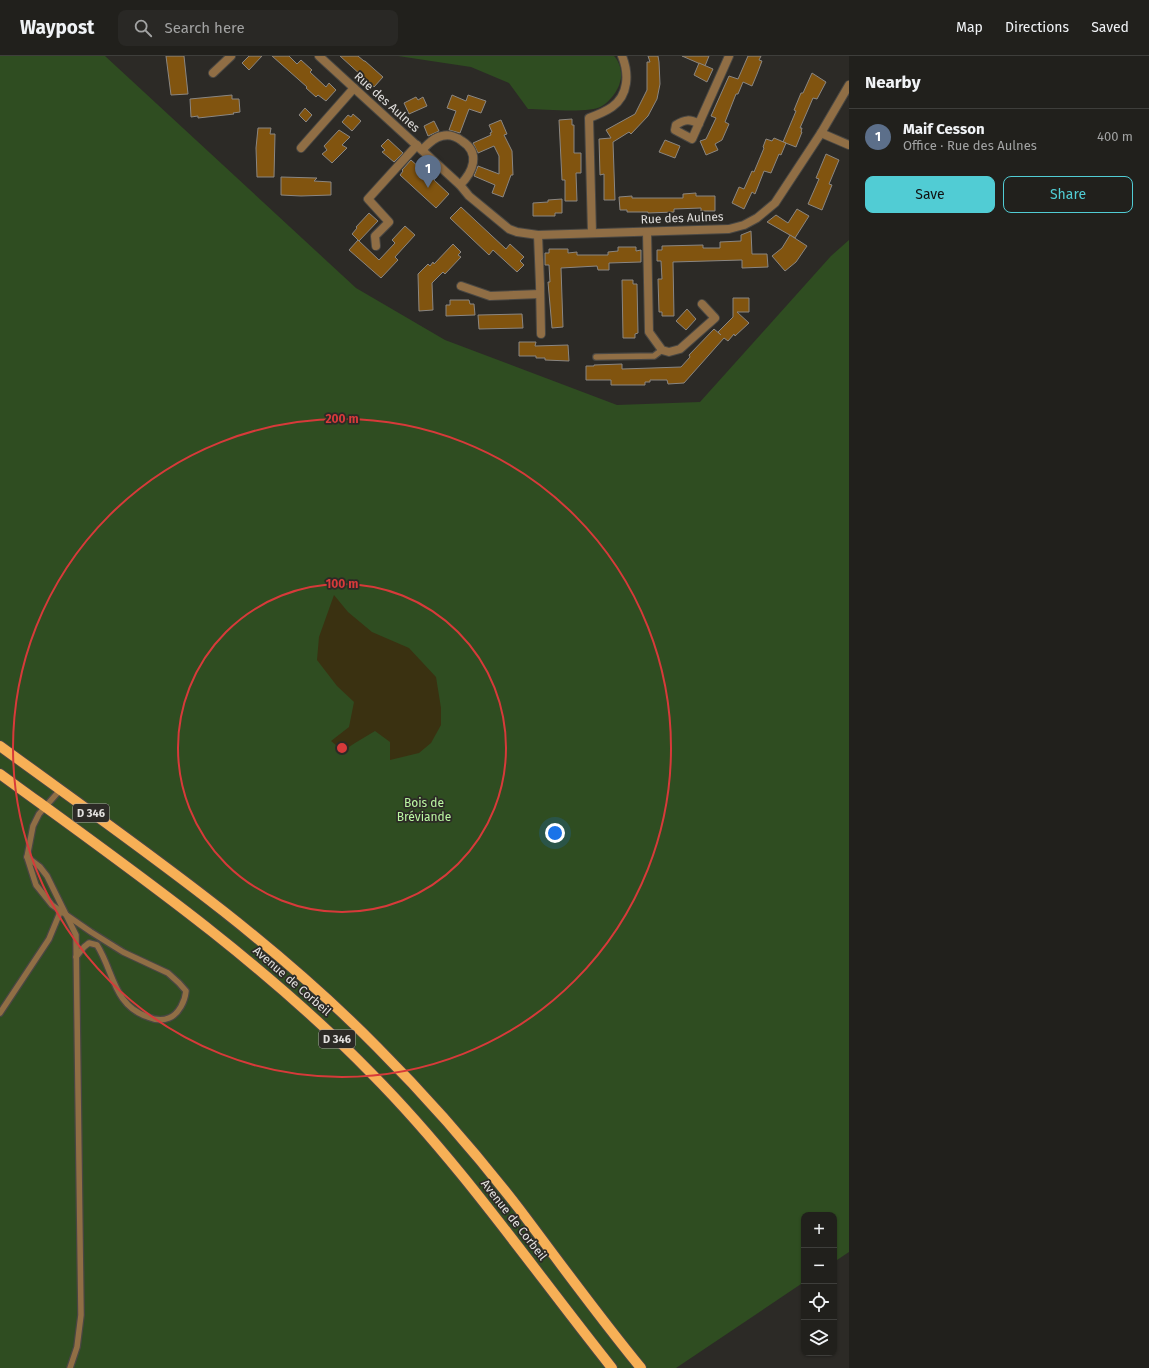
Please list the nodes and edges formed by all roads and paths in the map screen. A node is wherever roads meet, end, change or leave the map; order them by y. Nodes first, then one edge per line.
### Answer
1 (231, 56) edge
2 (319, 56) edge
3 (622, 56) edge
4 (729, 56) edge
5 (213, 73) dead end
6 (849, 85) edge
7 (354, 88) junction
8 (699, 124) dead end
9 (821, 132) junction
10 (849, 145) edge
11 (301, 148) dead end
12 (419, 148) junction
13 (460, 185) junction
14 (648, 232) junction
15 (592, 233) junction
16 (538, 235) junction
17 (376, 246) dead end
18 (461, 286) dead end
19 (540, 294) junction
20 (702, 304) dead end
21 (541, 334) dead end
22 (662, 350) junction
23 (596, 357) dead end
24 (0, 746) edge
25 (0, 774) edge
26 (60, 790) junction
27 (44, 806) junction
28 (27, 857) junction
29 (63, 911) junction
30 (76, 957) junction
31 (0, 1012) edge
32 (70, 1368) edge
33 (612, 1368) edge
34 (641, 1368) edge

1 - 5 street
2 - 7 street, Rue des Aulnes
3 - 15 street
4 - 8 street
6 - 9 street, Rue des Aulnes
7 - 11 street
7 - 12 street, Rue des Aulnes
9 - 10 street
9 - 14 street, Rue des Aulnes
12 - 13 street, Rue des Aulnes
12 - 13 street, Rue des Aulnes
12 - 17 street
13 - 16 street, Rue des Aulnes
14 - 15 street, Rue des Aulnes
14 - 22 street
15 - 16 street, Rue des Aulnes
16 - 19 street
18 - 19 street
19 - 21 street
20 - 22 street
22 - 23 lane
24 - 26 main road, D 346
25 - 27 main road, Avenue de Corbeil / D 346
26 - 27 lane
26 - 34 main road, D 346
27 - 28 lane
27 - 33 main road, Avenue de Corbeil / D 346
28 - 29 lane
28 - 29 lane
29 - 30 lane
29 - 30 lane
29 - 31 lane
30 - 32 lane

